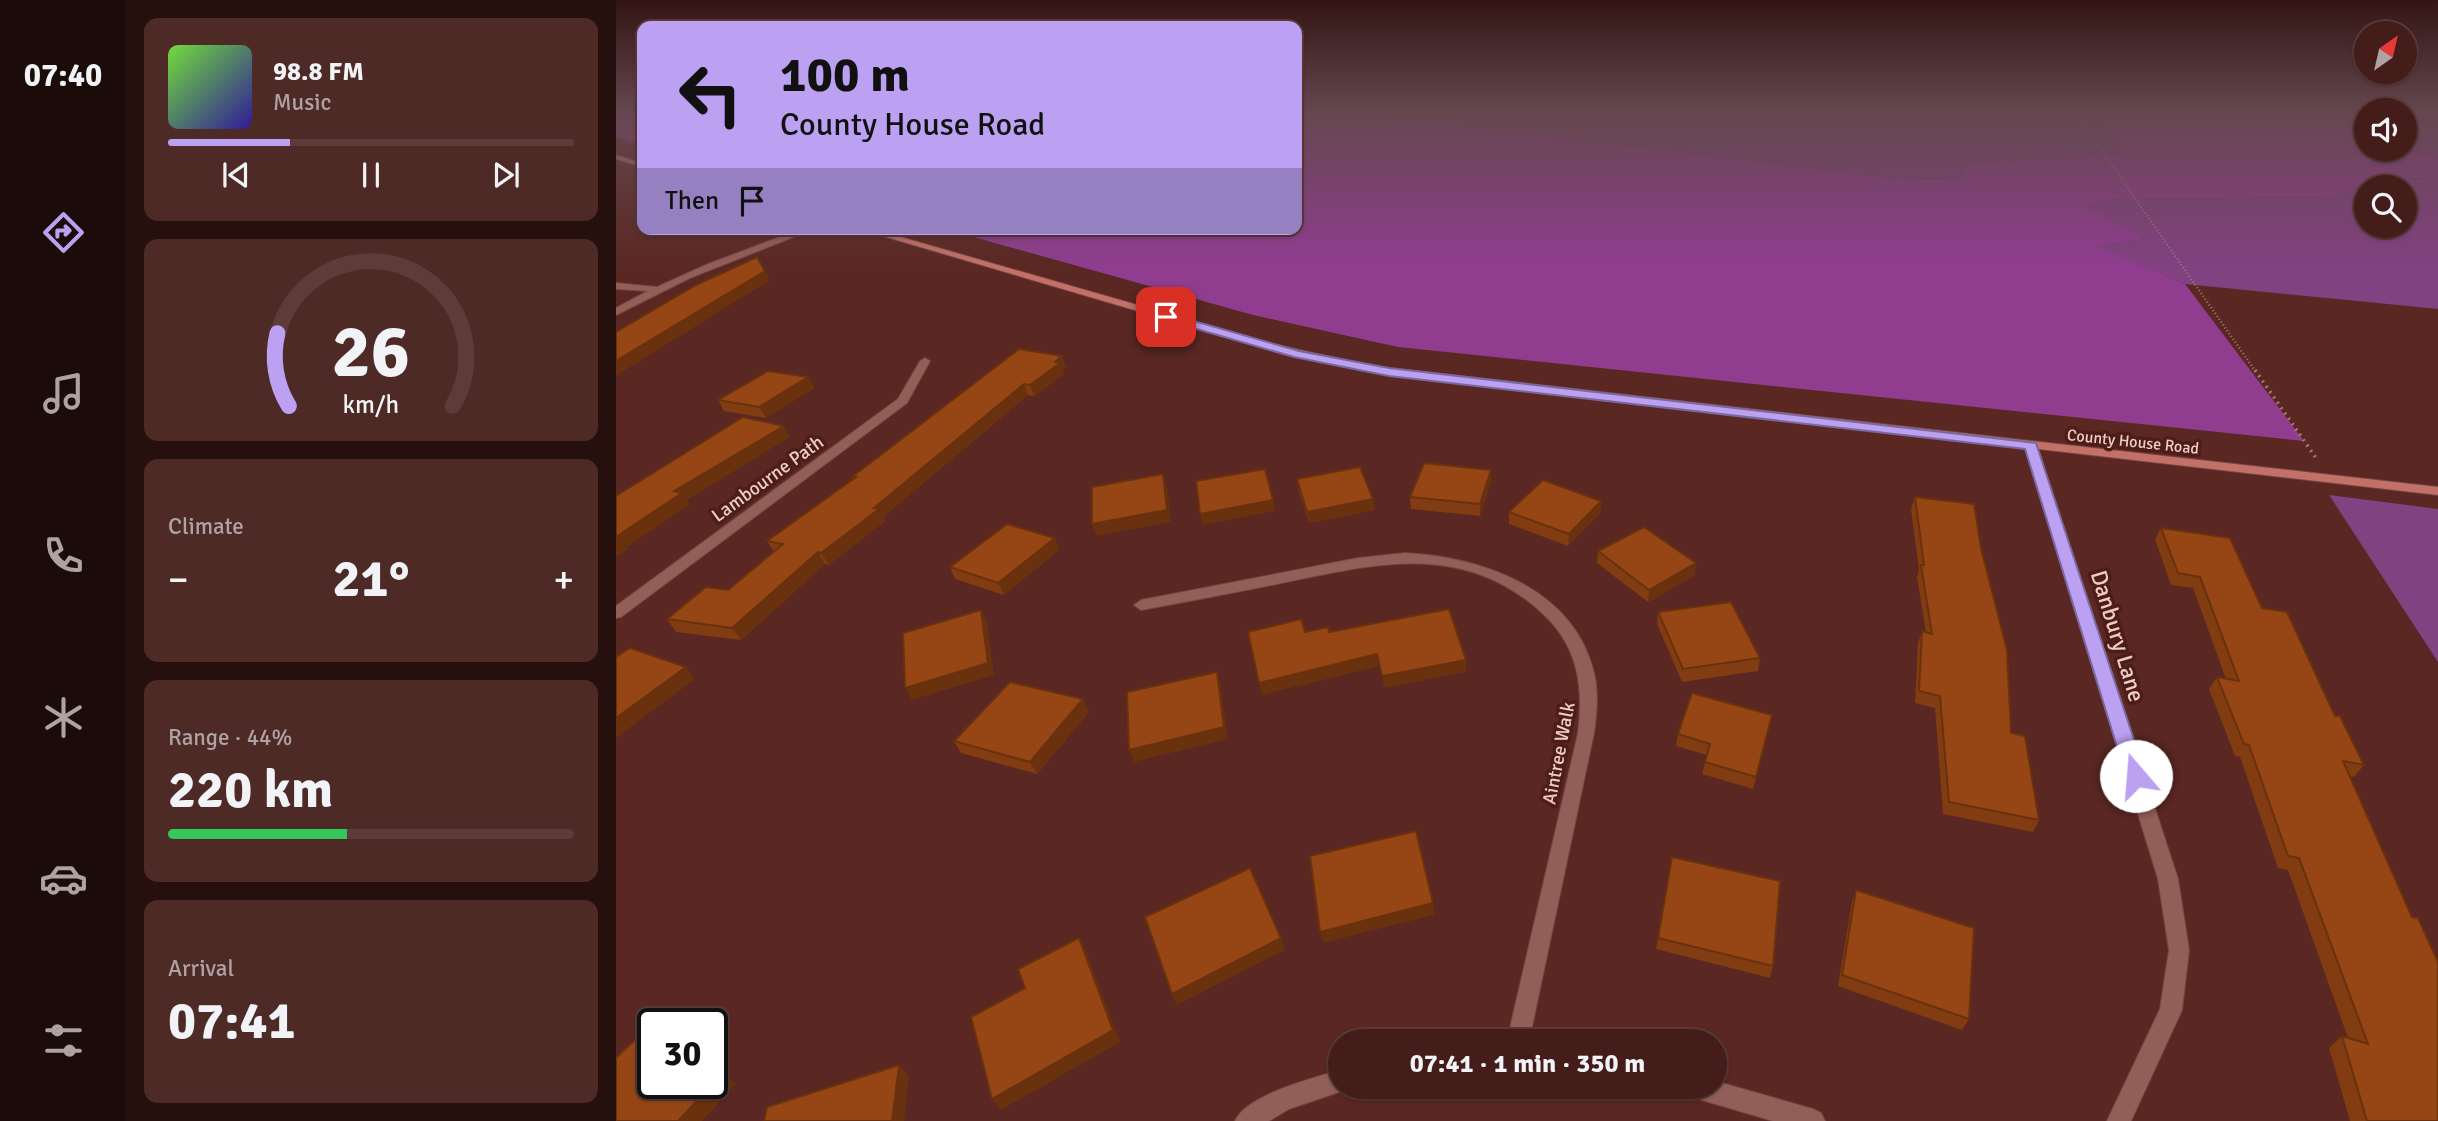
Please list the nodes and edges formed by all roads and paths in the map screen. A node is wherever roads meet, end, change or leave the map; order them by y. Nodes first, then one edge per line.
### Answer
1 (2112, 164) edge
2 (793, 235) edge
3 (884, 235) edge
4 (616, 286) edge
5 (656, 289) junction
6 (616, 312) edge
7 (925, 361) dead end
8 (2031, 446) junction
9 (2330, 479) junction
10 (2438, 491) edge
11 (1141, 605) dead end
12 (616, 613) edge
13 (1521, 1029) edge
14 (1328, 1085) edge
15 (1727, 1096) edge
16 (1247, 1121) edge
17 (1813, 1121) edge
18 (2119, 1121) edge

1 - 9 path
2 - 5 street
3 - 8 street, County House Road
4 - 5 street
5 - 6 street
7 - 12 street, Lambourne Path
8 - 9 street, County House Road
8 - 18 street, Danbury Lane
9 - 10 street, County House Road
11 - 13 street, Aintree Walk
14 - 16 street
15 - 17 street

